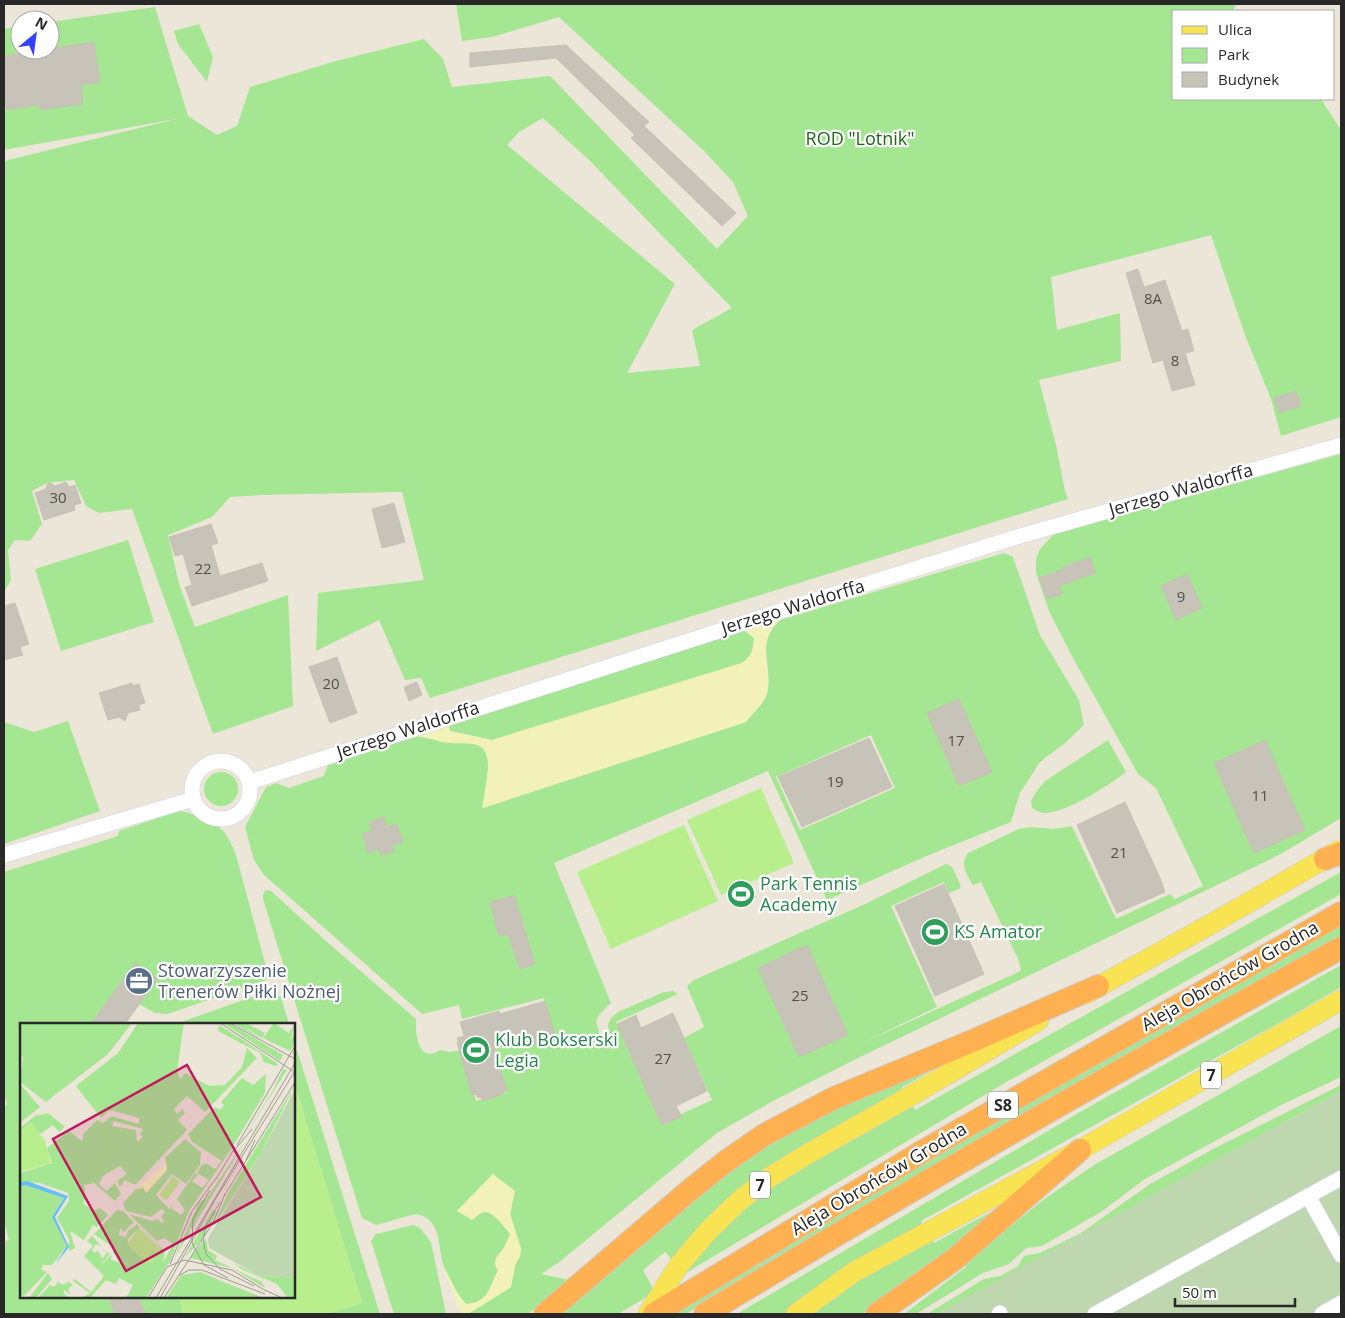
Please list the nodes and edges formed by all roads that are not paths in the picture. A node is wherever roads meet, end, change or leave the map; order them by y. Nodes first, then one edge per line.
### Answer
1 (1341, 445) edge
2 (250, 782) junction
3 (193, 799) junction
4 (1336, 854) edge
5 (4, 855) edge
6 (1341, 913) edge
7 (1341, 948) edge
8 (1098, 986) junction
9 (1341, 1000) edge
10 (1080, 1150) junction
11 (1341, 1178) edge
12 (1308, 1196) junction
13 (1341, 1255) edge
14 (1341, 1303) edge
15 (1102, 1313) edge
16 (545, 1314) edge
17 (648, 1314) edge
18 (654, 1314) edge
19 (705, 1314) edge
20 (796, 1314) edge
21 (877, 1314) edge
22 (1322, 1314) edge

1 - 2 street, Jerzego Waldorffa
2 - 3 street
2 - 3 street
3 - 5 street
4 - 8 main road, 7
6 - 18 highway, Aleja Obrońców Grodna / S8
7 - 19 highway, Aleja Obrońców Grodna / S8
8 - 16 highway
8 - 17 main road, 7
9 - 10 main road, 7
10 - 20 main road, 7
10 - 21 highway
11 - 12 street
12 - 13 street
12 - 15 street
14 - 22 street

